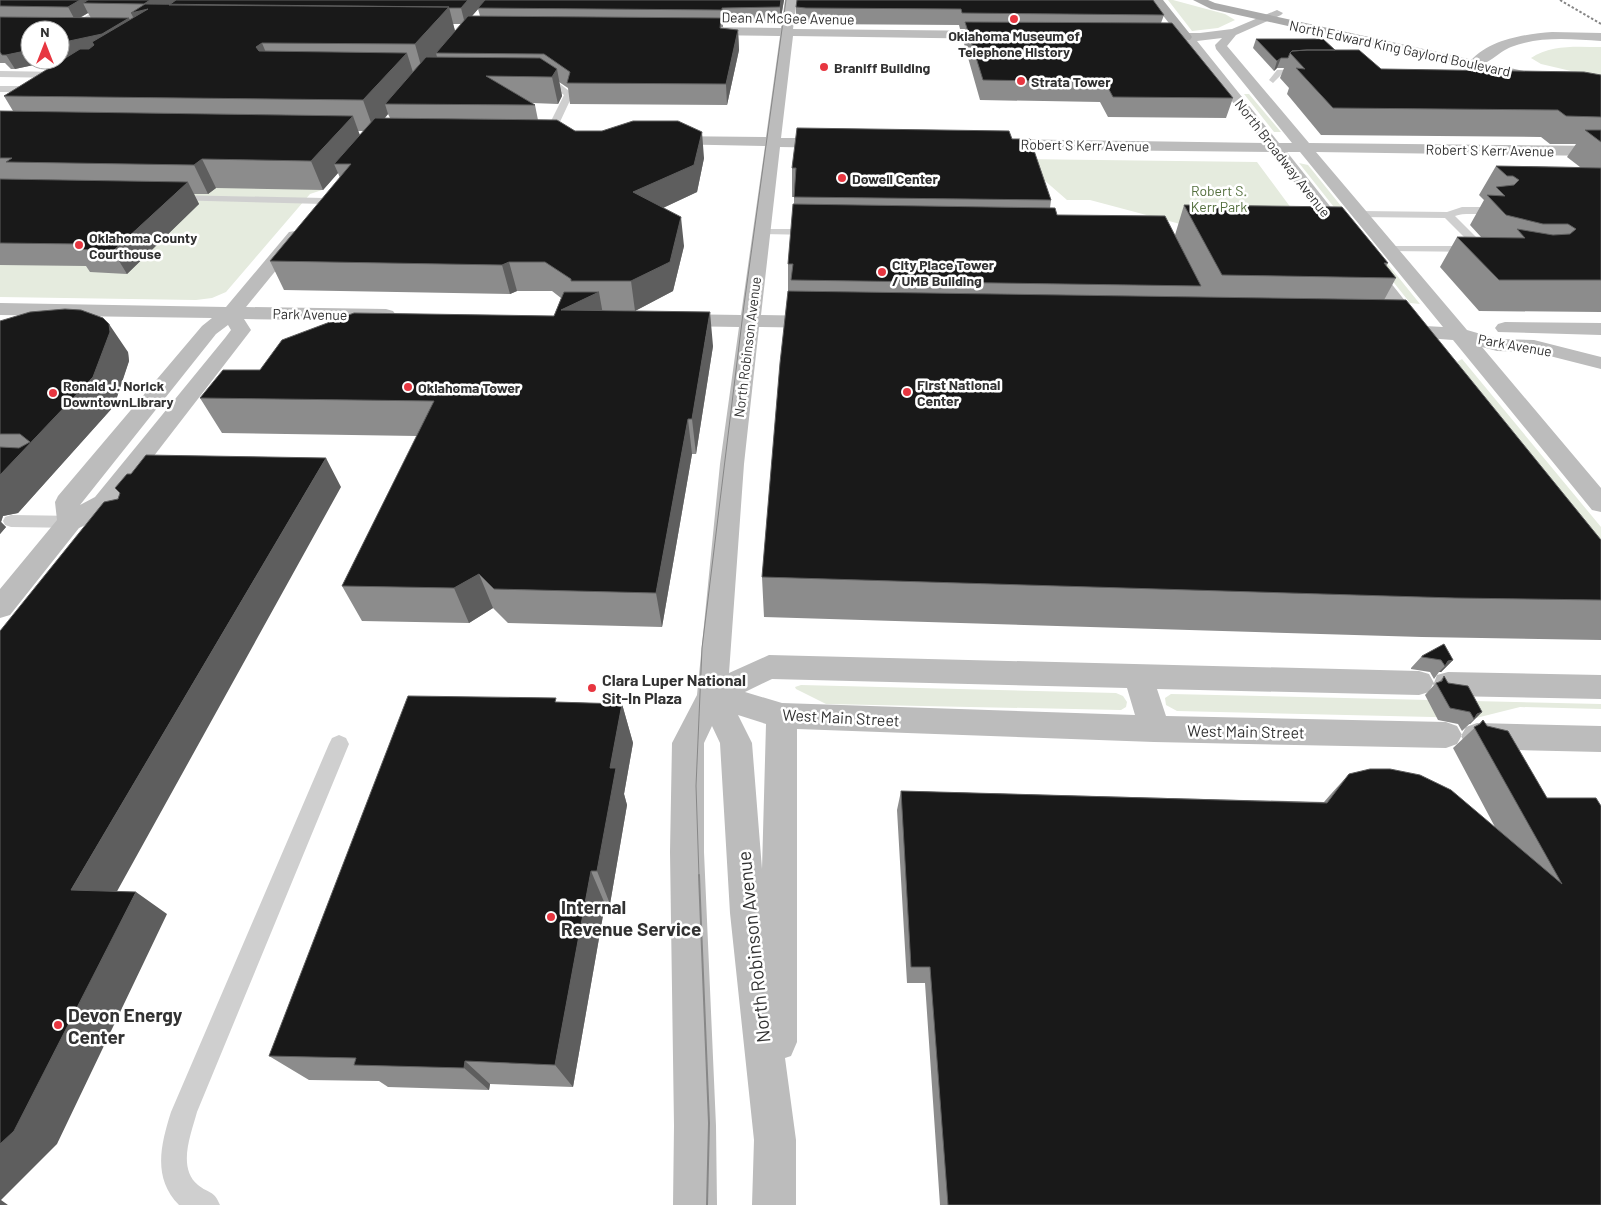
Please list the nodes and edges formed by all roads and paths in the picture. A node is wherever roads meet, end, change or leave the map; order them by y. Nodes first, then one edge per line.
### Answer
1 (119, 0) edge
2 (791, 0) edge
3 (1157, 0) edge
4 (1199, 0) edge
5 (1219, 0) edge
6 (1265, 14) junction
7 (73, 26) joint
8 (102, 26) edge
9 (688, 31) edge
10 (1235, 32) junction
11 (787, 33) junction
12 (1010, 35) edge
13 (1138, 36) edge
14 (1186, 37) junction
15 (1600, 39) edge
16 (1475, 64) junction
17 (1317, 71) edge
18 (0, 74) edge
19 (73, 77) joint
20 (529, 79) edge
21 (1273, 80) dead end
22 (1560, 83) junction
23 (1601, 84) edge
24 (1533, 87) edge
25 (0, 89) edge
26 (27, 89) edge
27 (58, 89) edge
28 (1601, 94) edge
29 (542, 139) joint
30 (566, 139) edge
31 (652, 140) edge
32 (773, 142) junction
33 (848, 143) edge
34 (977, 144) edge
35 (1275, 147) junction
36 (1305, 148) junction
37 (1601, 151) edge
38 (337, 186) edge
39 (157, 198) edge
40 (324, 201) junction
41 (1496, 210) edge
42 (1360, 214) junction
43 (1448, 215) junction
44 (761, 232) junction
45 (827, 233) edge
46 (1390, 249) junction
47 (1482, 250) junction
48 (1496, 253) edge
49 (0, 309) edge
50 (231, 313) junction
51 (409, 316) edge
52 (654, 320) edge
53 (749, 321) junction
54 (839, 322) edge
55 (1601, 329) edge
56 (1380, 330) edge
57 (1419, 332) junction
58 (1459, 334) junction
59 (1440, 358) edge
60 (1601, 363) edge
61 (1601, 504) edge
62 (11, 521) dead end
63 (70, 522) junction
64 (99, 523) edge
65 (0, 608) edge
66 (1139, 677) junction
67 (1419, 683) dead end
68 (1448, 684) edge
69 (1601, 687) edge
70 (712, 695) junction
71 (782, 716) junction
72 (1154, 729) junction
73 (1446, 735) dead end
74 (1476, 736) edge
75 (1601, 738) edge
76 (339, 744) dead end
77 (775, 1140) junction
78 (206, 1205) edge
79 (695, 1205) edge
80 (774, 1205) edge

1 - 7 lane
2 - 11 street, North Robinson Avenue
3 - 14 main road
4 - 6 main road, North Edward King Gaylord Boulevard
5 - 6 main road
6 - 10 street
6 - 14 street
6 - 16 main road, North Edward King Gaylord Boulevard
7 - 8 street
9 - 11 street, Dean A McGee Avenue
10 - 14 street
10 - 36 street, North Broadway Avenue
11 - 12 street, Dean A McGee Avenue
11 - 32 street, North Robinson Avenue
13 - 14 street
14 - 35 street, North Broadway Avenue
15 - 16 street
16 - 22 main road, North Edward King Gaylord Boulevard
16 - 23 main road, North Edward King Gaylord Boulevard
17 - 21 lane
18 - 19 lane
19 - 27 street
20 - 29 lane
22 - 24 lane
22 - 28 main road, North Edward King Gaylord Boulevard
25 - 26 lane
29 - 30 street
31 - 32 street
32 - 33 street
32 - 44 street, North Robinson Avenue
34 - 35 street, Robert S Kerr Avenue
35 - 36 street, Robert S Kerr Avenue
35 - 57 street, North Broadway Avenue
36 - 37 street, Robert S Kerr Avenue
36 - 42 street, North Broadway Avenue
38 - 40 street
39 - 40 lane
40 - 50 street
41 - 43 lane
42 - 43 lane
42 - 46 street, North Broadway Avenue
43 - 47 lane
44 - 45 lane
44 - 53 street, North Robinson Avenue
46 - 47 lane
46 - 58 street, North Broadway Avenue
47 - 48 lane
49 - 50 street, Park Avenue
50 - 51 street, Park Avenue
50 - 63 street
50 - 63 street
52 - 53 street
53 - 54 street
53 - 70 street, North Robinson Avenue
55 - 58 street, Park Avenue
56 - 57 street, Park Avenue
57 - 58 street, Park Avenue
57 - 59 street, North Broadway Avenue
58 - 60 street, Park Avenue
58 - 61 street, North Broadway Avenue
62 - 63 lane
63 - 64 lane
63 - 65 street
66 - 67 street
66 - 70 street
66 - 72 street
68 - 69 street
70 - 71 street, West Main Street
70 - 77 street, North Robinson Avenue
70 - 79 street, North Robinson Avenue
71 - 72 street, West Main Street
71 - 77 street
72 - 73 street, West Main Street
74 - 75 street
76 - 78 lane
77 - 80 street, North Robinson Avenue

